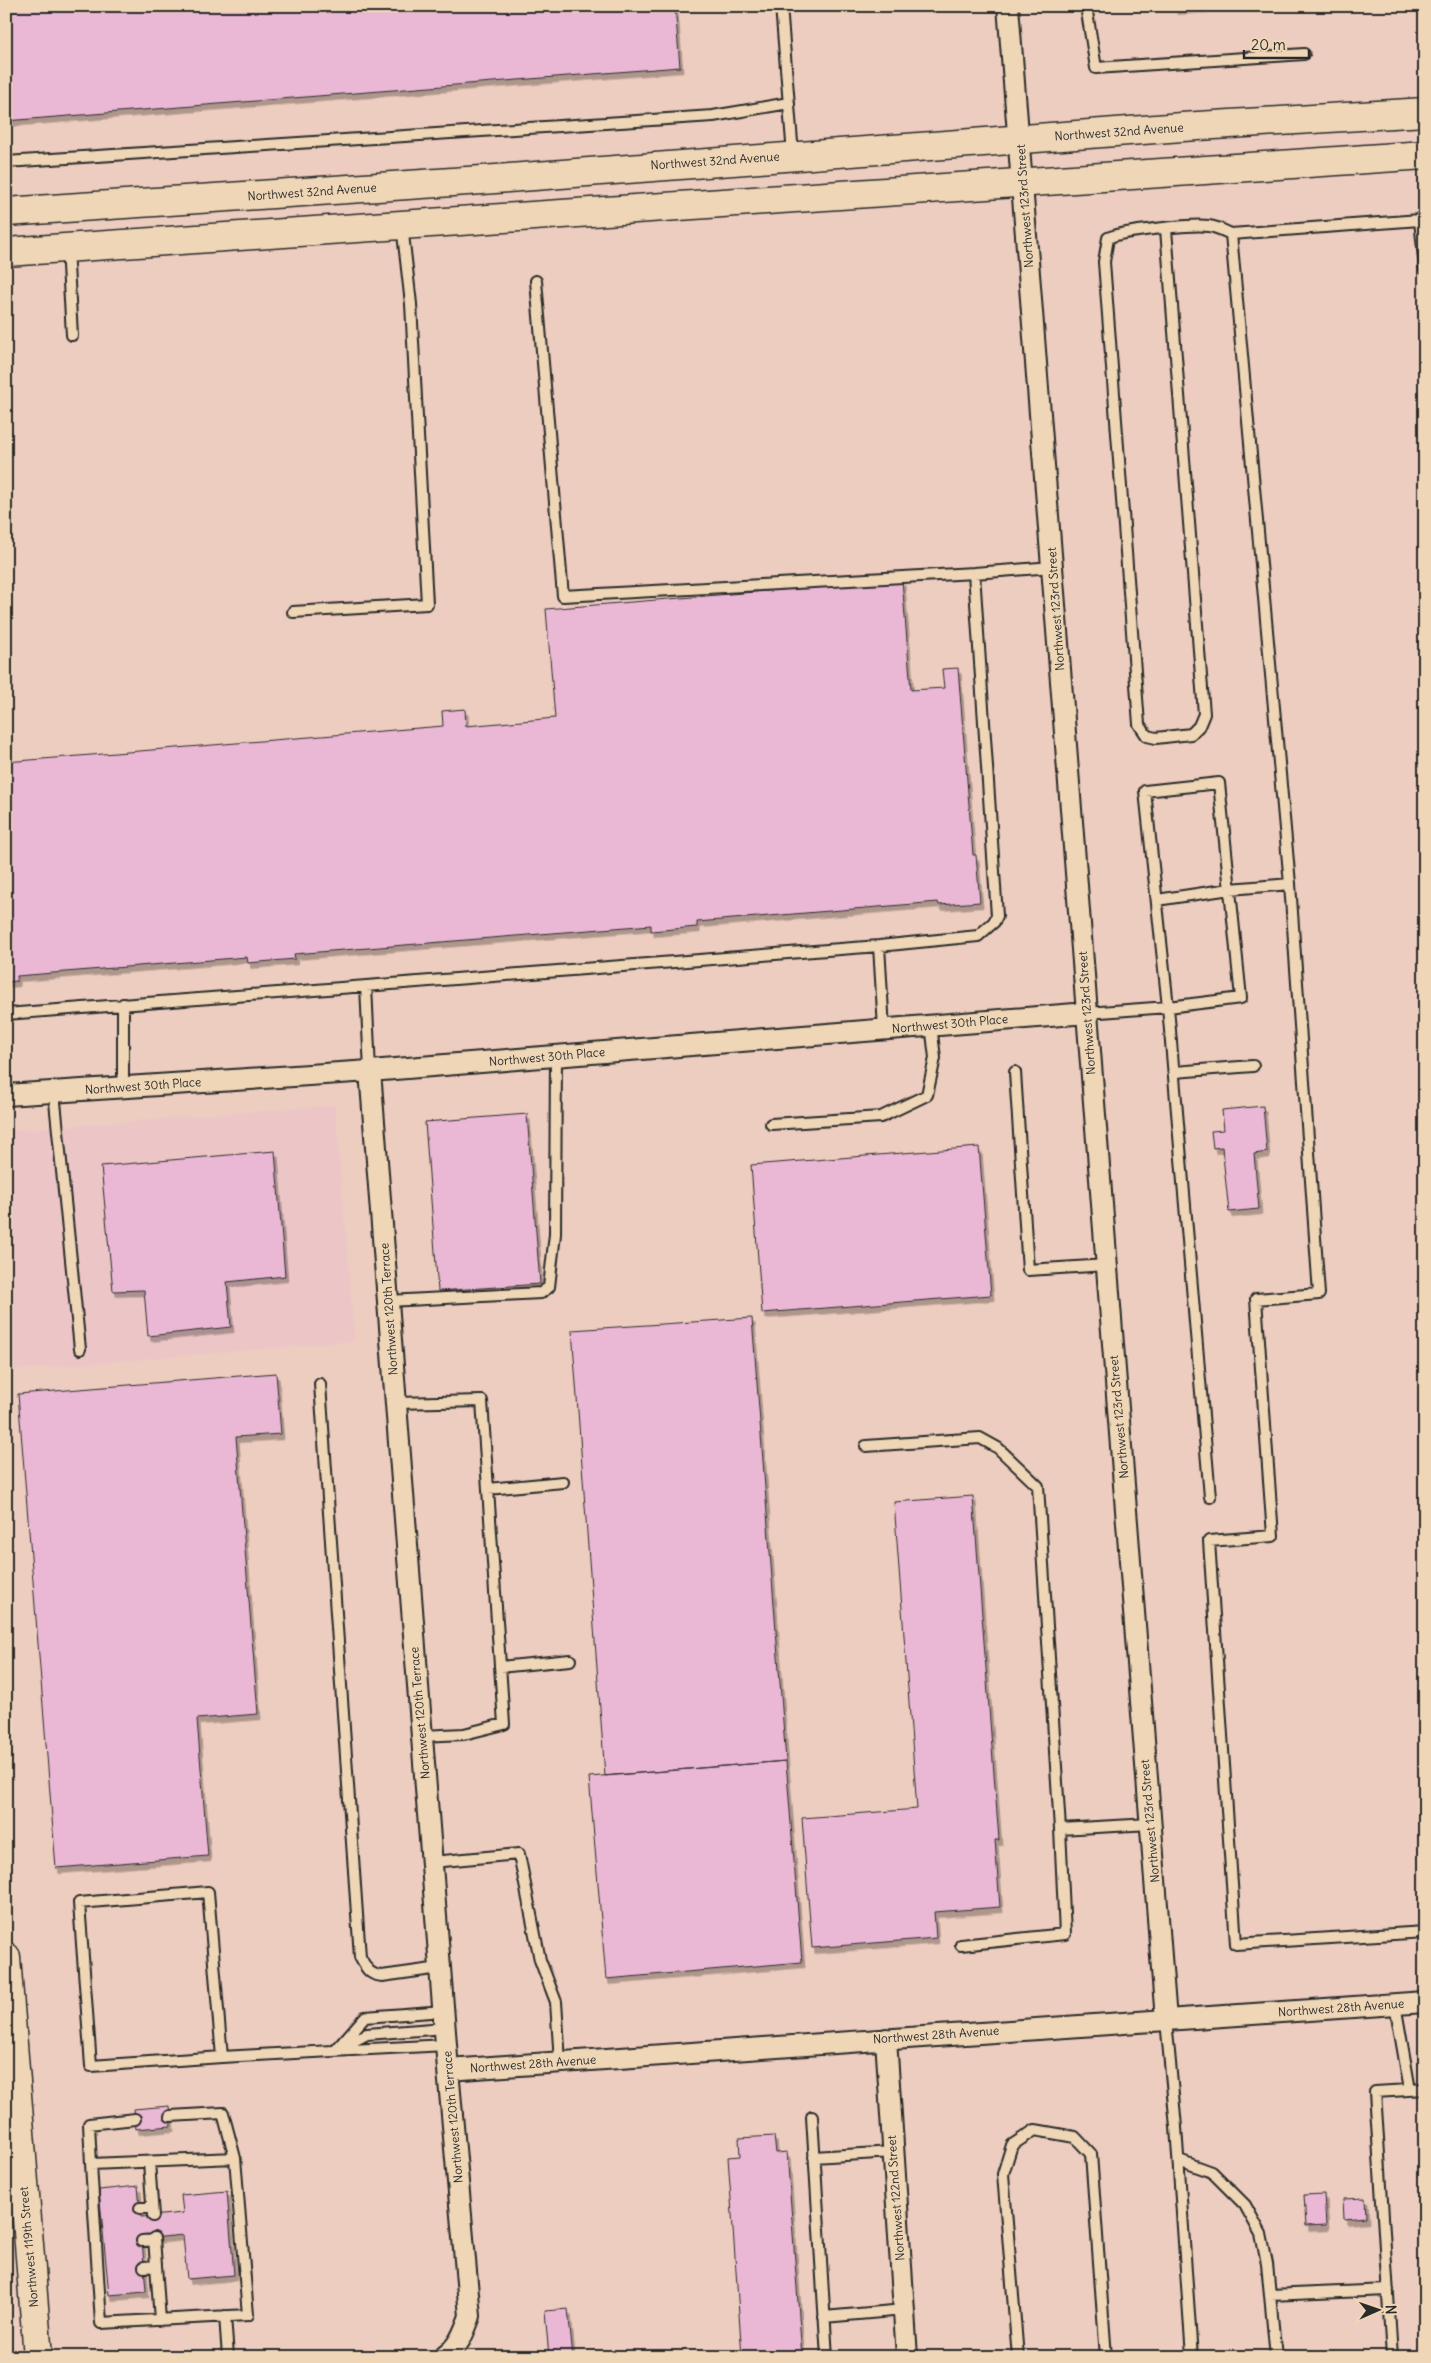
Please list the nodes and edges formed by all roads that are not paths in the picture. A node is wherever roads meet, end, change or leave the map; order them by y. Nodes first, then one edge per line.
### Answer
1 (781, 6) edge
2 (1008, 6) edge
3 (1086, 6) edge
4 (1304, 54) dead end
5 (789, 103) junction
6 (1425, 112) edge
7 (1020, 140) junction
8 (1425, 155) edge
9 (793, 156) junction
10 (6, 162) edge
11 (1024, 183) junction
12 (6, 212) edge
13 (402, 224) junction
14 (1166, 229) junction
15 (1230, 234) junction
16 (67, 248) junction
17 (6, 252) edge
18 (1425, 269) edge
19 (536, 281) dead end
20 (72, 335) dead end
21 (1053, 567) junction
22 (974, 573) junction
23 (293, 612) dead end
24 (1290, 884) junction
25 (1230, 889) junction
26 (1157, 900) junction
27 (879, 946) junction
28 (366, 986) junction
29 (123, 1004) junction
30 (1168, 1007) junction
31 (1087, 1013) junction
32 (6, 1014) edge
33 (931, 1025) junction
34 (884, 1029) junction
35 (556, 1056) junction
36 (1254, 1066) dead end
37 (370, 1071) junction
38 (1015, 1072) dead end
39 (1174, 1072) junction
40 (123, 1088) junction
41 (54, 1092) junction
42 (6, 1095) edge
43 (770, 1124) dead end
44 (1107, 1265) junction
45 (388, 1301) junction
46 (80, 1349) dead end
47 (320, 1384) dead end
48 (396, 1403) junction
49 (866, 1446) dead end
50 (563, 1482) dead end
51 (488, 1489) junction
52 (1210, 1497) dead end
53 (570, 1660) dead end
54 (500, 1667) junction
55 (422, 1736) junction
56 (1151, 1824) junction
57 (1060, 1828) junction
58 (432, 1862) junction
59 (1425, 1932) edge
60 (960, 1945) dead end
61 (6, 1957) edge
62 (440, 1968) junction
63 (1425, 2002) edge
64 (1395, 2004) junction
65 (1166, 2020) junction
66 (445, 2028) junction
67 (886, 2038) junction
68 (335, 2051) junction
69 (222, 2057) junction
70 (560, 2062) junction
71 (448, 2070) junction
72 (1425, 2089) edge
73 (1410, 2090) junction
74 (170, 2116) dead end
75 (812, 2117) dead end
76 (135, 2120) dead end
77 (893, 2152) junction
78 (814, 2157) junction
79 (235, 2158) junction
80 (1179, 2160) junction
81 (149, 2162) junction
82 (91, 2164) junction
83 (140, 2208) dead end
84 (142, 2241) dead end
85 (156, 2266) junction
86 (144, 2267) dead end
87 (1388, 2290) junction
88 (1270, 2295) junction
89 (904, 2310) junction
90 (225, 2316) junction
91 (824, 2316) junction
92 (160, 2320) junction
93 (448, 2354) edge
94 (38, 2357) edge
95 (228, 2357) edge
96 (826, 2357) edge
97 (907, 2357) edge
98 (1018, 2357) edge
99 (1106, 2357) edge
100 (1192, 2357) edge
101 (1276, 2357) edge
102 (1392, 2357) edge

1 - 5 lane
2 - 7 street, Northwest 123rd Street
3 - 4 lane
5 - 9 lane
5 - 10 lane
6 - 7 main road, Northwest 32nd Avenue
7 - 9 main road, Northwest 32nd Avenue
7 - 11 street, Northwest 123rd Street
8 - 11 main road
9 - 12 main road, Northwest 32nd Avenue
11 - 13 main road
11 - 21 street, Northwest 123rd Street
13 - 16 main road
13 - 23 lane
14 - 14 lane
14 - 15 lane
15 - 18 lane
15 - 24 lane
16 - 17 main road
16 - 20 lane
19 - 22 lane
21 - 22 lane
21 - 31 street, Northwest 123rd Street
22 - 27 lane
24 - 25 lane
24 - 59 lane
25 - 26 lane
25 - 26 lane
25 - 30 lane
26 - 30 lane
27 - 28 lane
27 - 34 lane
28 - 29 lane
28 - 37 lane
29 - 32 lane
29 - 40 lane
30 - 31 lane
30 - 39 lane
31 - 33 street, Northwest 30th Place
31 - 44 street, Northwest 123rd Street
33 - 34 street, Northwest 30th Place
33 - 43 lane
34 - 35 street, Northwest 30th Place
35 - 37 street, Northwest 30th Place
35 - 45 lane
36 - 39 lane
37 - 40 street, Northwest 30th Place
37 - 45 street, Northwest 120th Terrace
38 - 44 lane
39 - 52 lane
40 - 41 street, Northwest 30th Place
41 - 42 street, Northwest 30th Place
41 - 46 lane
44 - 56 street, Northwest 123rd Street
45 - 48 street, Northwest 120th Terrace
47 - 62 lane
48 - 51 lane
48 - 55 street, Northwest 120th Terrace
49 - 57 lane
50 - 51 lane
51 - 54 lane
53 - 54 lane
54 - 55 lane
55 - 58 street, Northwest 120th Terrace
56 - 57 lane
56 - 65 street, Northwest 123rd Street
57 - 60 lane
58 - 62 street, Northwest 120th Terrace
58 - 70 lane
61 - 94 main road, Northwest 119th Street
62 - 66 street, Northwest 120th Terrace
63 - 64 street, Northwest 28th Avenue
64 - 65 street, Northwest 28th Avenue
64 - 73 lane
65 - 67 street, Northwest 28th Avenue
65 - 80 lane
66 - 68 lane
66 - 68 lane
66 - 68 lane
66 - 71 street, Northwest 120th Terrace
67 - 70 street, Northwest 28th Avenue
67 - 77 street, Northwest 122nd Street
68 - 69 lane
69 - 69 lane
70 - 71 street, Northwest 28th Avenue
71 - 93 street, Northwest 120th Terrace
72 - 73 lane
73 - 87 lane
74 - 79 lane
75 - 78 lane
76 - 82 lane
77 - 78 lane
77 - 89 street, Northwest 122nd Street
78 - 91 lane
79 - 81 lane
79 - 90 lane
80 - 88 lane
80 - 100 lane
81 - 82 lane
81 - 83 lane
82 - 92 lane
84 - 85 lane
85 - 86 lane
85 - 92 lane
87 - 88 lane
87 - 102 lane
88 - 101 lane
89 - 91 lane
89 - 97 street, Northwest 122nd Street
90 - 92 lane
90 - 95 lane
91 - 96 lane
98 - 99 lane

